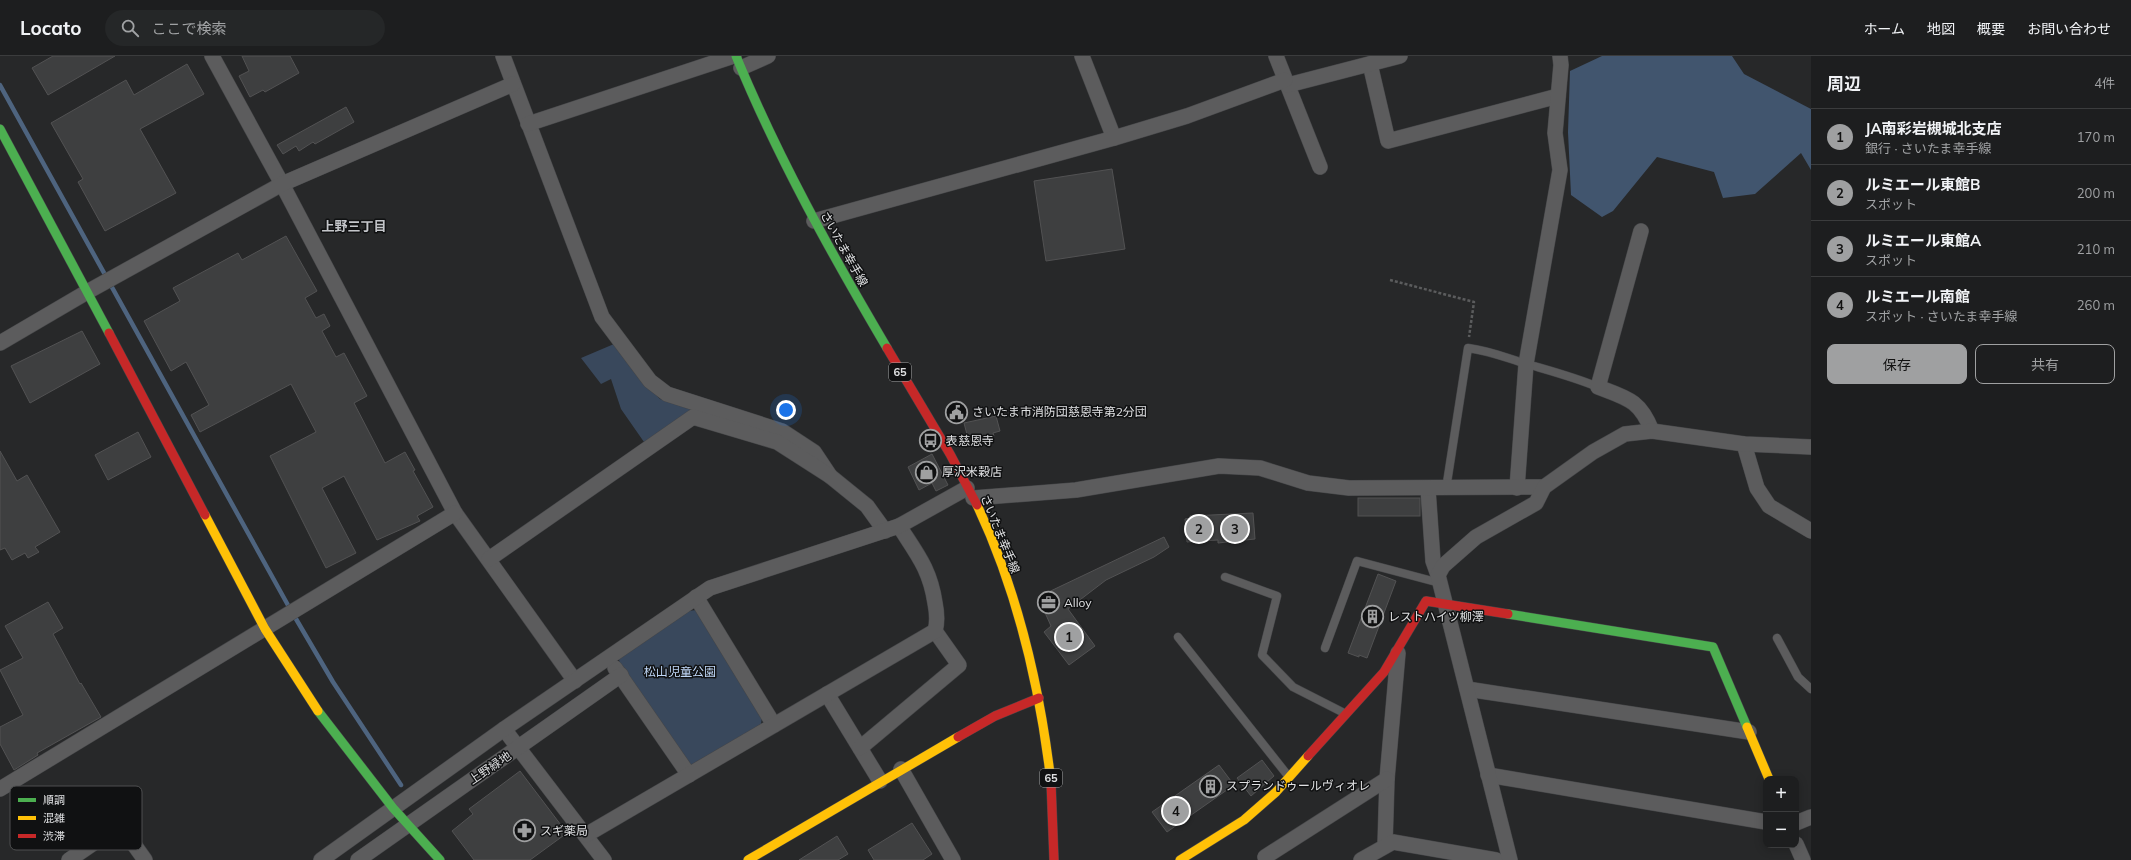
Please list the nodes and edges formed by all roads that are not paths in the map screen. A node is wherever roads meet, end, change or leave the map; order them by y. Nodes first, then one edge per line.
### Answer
1 (212, 56) edge
2 (503, 56) edge
3 (768, 56) edge
4 (1082, 56) edge
5 (1276, 56) edge
6 (1400, 56) edge
7 (1560, 56) edge
8 (737, 60) edge
9 (1370, 64) junction
10 (1286, 83) junction
11 (512, 84) junction
12 (1558, 96) junction
13 (528, 124) junction
14 (0, 129) edge
15 (1114, 138) junction
16 (1320, 167) dead end
17 (282, 184) junction
18 (814, 221) junction
19 (1642, 230) dead end
20 (87, 292) junction
21 (0, 343) edge
22 (1526, 364) junction
23 (1598, 387) junction
24 (1652, 431) junction
25 (1744, 444) junction
26 (1811, 447) edge
27 (830, 476) junction
28 (1544, 487) junction
29 (1517, 488) junction
30 (1428, 489) junction
31 (1446, 489) junction
32 (970, 493) junction
33 (455, 513) junction
34 (892, 528) junction
35 (1811, 531) edge
36 (489, 559) junction
37 (1225, 577) dead end
38 (1439, 579) junction
39 (696, 597) junction
40 (1445, 604) junction
41 (265, 629) junction
42 (935, 631) junction
43 (1178, 637) dead end
44 (1777, 638) dead end
45 (1325, 648) dead end
46 (1398, 651) junction
47 (608, 657) junction
48 (621, 675) junction
49 (575, 681) junction
50 (1467, 689) junction
51 (1811, 689) edge
52 (827, 694) junction
53 (1039, 698) junction
54 (1346, 714) junction
55 (774, 725) junction
56 (504, 729) junction
57 (1749, 732) junction
58 (519, 748) junction
59 (860, 748) junction
60 (901, 769) junction
61 (689, 775) junction
62 (1488, 775) junction
63 (1767, 776) edge
64 (1289, 777) junction
65 (1387, 779) junction
66 (880, 781) junction
67 (0, 789) edge
68 (393, 808) junction
69 (1811, 817) edge
70 (1763, 821) edge
71 (1799, 822) edge
72 (408, 825) junction
73 (586, 835) junction
74 (1385, 845) junction
75 (1798, 848) edge
76 (84, 850) edge
77 (138, 850) edge
78 (1265, 857) dead end
79 (69, 860) edge
80 (145, 860) edge
81 (321, 860) edge
82 (358, 860) edge
83 (440, 860) edge
84 (604, 860) edge
85 (748, 860) edge
86 (954, 860) edge
87 (1054, 860) edge
88 (1180, 860) edge
89 (1361, 860) edge
90 (1496, 860) edge
91 (1510, 860) edge
92 (1803, 860) edge

1 - 17 street
2 - 11 street
3 - 8 street
4 - 15 street
5 - 10 street
6 - 9 street
7 - 12 street
8 - 13 street
8 - 18 street, さいたま幸手線 / 65
9 - 10 street
9 - 12 street
10 - 15 street
10 - 16 street
11 - 13 street
11 - 17 street
12 - 22 street
13 - 27 street
14 - 20 street
15 - 18 street
17 - 20 street
17 - 33 street
18 - 32 street, さいたま幸手線 / 65
19 - 23 street
20 - 21 street
20 - 41 street
22 - 23 lane
22 - 29 street
22 - 31 lane
23 - 24 street
24 - 25 street
24 - 28 street
25 - 26 street
25 - 35 street
27 - 34 street
27 - 36 street
28 - 29 street
28 - 38 street
29 - 31 street
30 - 31 street
30 - 32 street
30 - 38 street
32 - 34 street
32 - 53 street, さいたま幸手線 / 65
33 - 36 street
33 - 41 street
34 - 39 street
34 - 42 street
36 - 49 street
37 - 54 lane
38 - 40 street
38 - 45 lane
39 - 47 street
39 - 55 street
40 - 46 street
40 - 50 street
40 - 57 street
41 - 67 street
41 - 68 street
42 - 52 street
42 - 59 street
43 - 64 lane
44 - 51 lane
46 - 54 street
46 - 65 street
47 - 48 street
47 - 49 street
48 - 58 street, 上野緑地
48 - 61 street
49 - 56 street
50 - 57 street
50 - 62 street
52 - 55 street
52 - 59 street
53 - 60 street
53 - 87 street, さいたま幸手線 / 65
54 - 64 street
55 - 61 street
56 - 58 street
56 - 68 street
57 - 63 street
58 - 72 street, 上野緑地
58 - 73 street
59 - 66 street
60 - 66 street
60 - 86 street
61 - 73 street
62 - 70 street
62 - 91 street
64 - 88 street
65 - 74 street
65 - 78 street
66 - 85 street
68 - 72 street
68 - 81 street
69 - 71 street
72 - 82 street, 上野緑地
72 - 83 street
73 - 84 street
74 - 89 street
74 - 90 street
75 - 92 street
76 - 79 street
77 - 80 street

